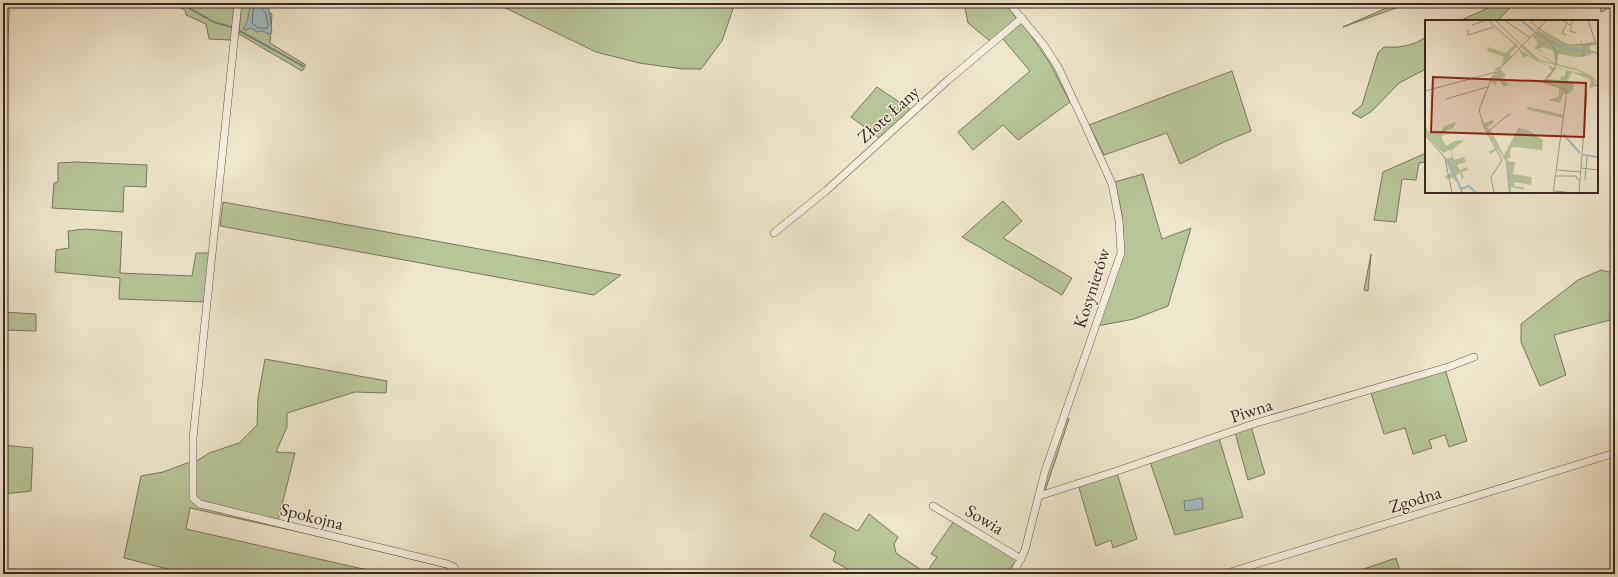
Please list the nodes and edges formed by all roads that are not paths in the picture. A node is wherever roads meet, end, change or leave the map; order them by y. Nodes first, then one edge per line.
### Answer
1 (6, 3) edge
2 (238, 3) edge
3 (1009, 3) edge
4 (1022, 18) junction
5 (3, 61) edge
6 (774, 234) dead end
7 (1474, 357) dead end
8 (1615, 453) edge
9 (1039, 496) junction
10 (933, 506) dead end
11 (1021, 559) junction
12 (457, 574) edge
13 (1013, 574) edge
14 (1224, 574) edge

1 - 5 street
2 - 12 street, Spokojna
3 - 4 street, Kosynierów
4 - 6 street, Złote Łany
4 - 9 street, Kosynierów
7 - 9 street, Piwna
8 - 14 street, Zgodna
9 - 11 street, Kosynierów
10 - 11 street, Sowia
11 - 13 street, Kosynierów

